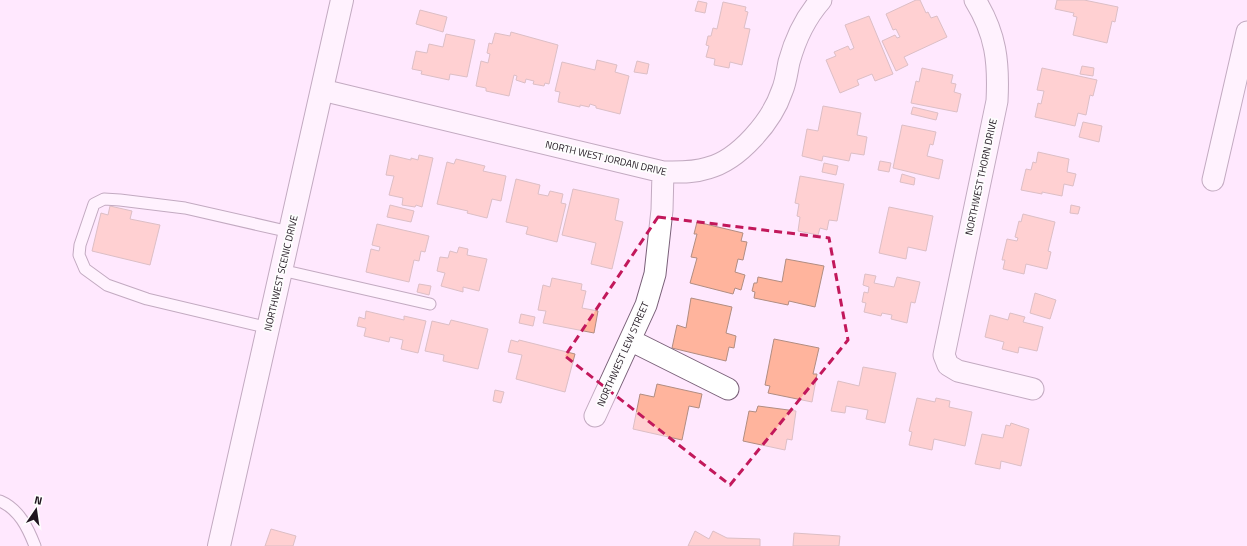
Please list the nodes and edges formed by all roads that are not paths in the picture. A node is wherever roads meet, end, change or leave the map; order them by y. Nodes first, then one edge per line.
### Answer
1 (342, 0) edge
2 (822, 0) edge
3 (975, 0) edge
4 (1247, 32) edge
5 (322, 90) junction
6 (663, 172) junction
7 (1213, 180) dead end
8 (290, 232) junction
9 (282, 270) junction
10 (430, 304) dead end
11 (269, 328) junction
12 (630, 340) junction
13 (728, 389) dead end
14 (1033, 389) dead end
15 (595, 416) dead end
16 (0, 501) edge
17 (35, 546) edge
18 (219, 546) edge

1 - 5 street, NORTHWEST SCENIC DRIVE
2 - 6 street, NORTH WEST JORDAN DRIVE
3 - 14 street, NORTHWEST THORN DRIVE
4 - 7 street
5 - 6 street, NORTH WEST JORDAN DRIVE
5 - 8 street, NORTHWEST SCENIC DRIVE
6 - 12 street, NORTHWEST LEW STREET
8 - 9 street, NORTHWEST SCENIC DRIVE
8 - 11 lane
9 - 10 lane
9 - 11 street, NORTHWEST SCENIC DRIVE
11 - 18 street, NORTHWEST SCENIC DRIVE
12 - 13 street
12 - 15 street, NORTHWEST LEW STREET
16 - 17 lane

